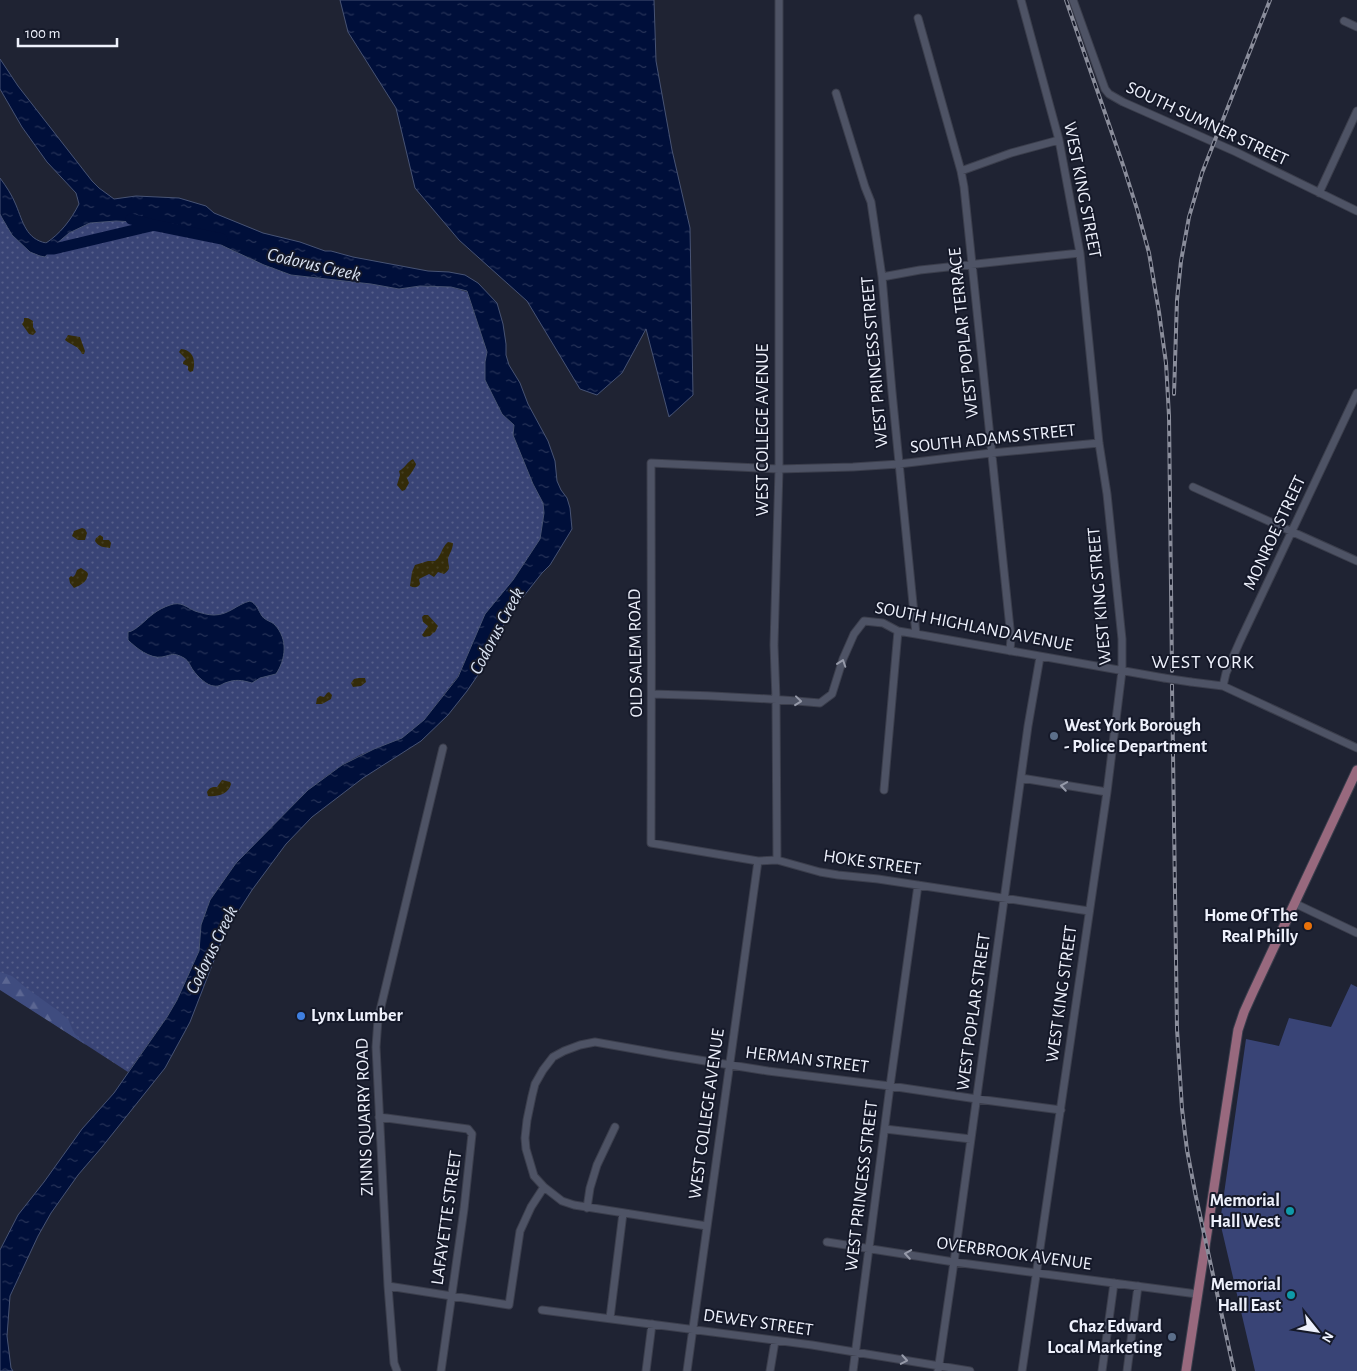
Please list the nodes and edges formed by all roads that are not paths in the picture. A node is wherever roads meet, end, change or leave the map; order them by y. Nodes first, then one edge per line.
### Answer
1 (779, 0) edge
2 (1021, 0) edge
3 (1073, 0) edge
4 (918, 18) dead end
5 (1344, 21) dead end
6 (1357, 27) edge
7 (836, 93) dead end
8 (1357, 111) edge
9 (1059, 140) junction
10 (961, 171) junction
11 (1319, 193) junction
12 (1357, 211) edge
13 (1080, 253) junction
14 (973, 264) junction
15 (882, 277) junction
16 (1357, 393) edge
17 (1099, 443) junction
18 (991, 453) junction
19 (651, 463) joint
20 (899, 464) junction
21 (779, 469) junction
22 (1193, 487) dead end
23 (1292, 532) junction
24 (1357, 561) edge
25 (898, 630) junction
26 (916, 634) junction
27 (1010, 651) junction
28 (1040, 656) junction
29 (1122, 671) junction
30 (1223, 686) junction
31 (652, 694) junction
32 (776, 699) junction
33 (443, 748) dead end
34 (1357, 748) edge
35 (1357, 770) edge
36 (1021, 778) junction
37 (884, 790) dead end
38 (1107, 792) junction
39 (651, 843) joint
40 (777, 860) junction
41 (758, 861) junction
42 (918, 885) junction
43 (1005, 898) junction
44 (1294, 903) junction
45 (1089, 910) junction
46 (1357, 933) edge
47 (729, 1064) junction
48 (890, 1086) junction
49 (977, 1099) junction
50 (1060, 1110) junction
51 (380, 1117) junction
52 (615, 1127) dead end
53 (885, 1129) junction
54 (971, 1139) junction
55 (544, 1187) junction
56 (587, 1208) junction
57 (623, 1213) junction
58 (707, 1226) junction
59 (827, 1242) dead end
60 (870, 1248) junction
61 (954, 1262) junction
62 (1036, 1273) junction
63 (1114, 1283) junction
64 (388, 1286) junction
65 (1138, 1286) junction
66 (1197, 1294) junction
67 (452, 1296) junction
68 (542, 1310) dead end
69 (610, 1318) junction
70 (652, 1324) junction
71 (693, 1329) junction
72 (775, 1341) junction
73 (856, 1352) junction
74 (938, 1369) edge
75 (397, 1371) edge
76 (441, 1371) edge
77 (646, 1371) edge
78 (687, 1371) edge
79 (770, 1371) edge
80 (853, 1371) edge
81 (970, 1371) edge
82 (1022, 1371) edge
83 (1102, 1371) edge
84 (1127, 1371) edge
85 (1186, 1371) edge

1 - 21 street, WEST COLLEGE AVENUE
2 - 9 street, WEST KING STREET
3 - 11 street, SOUTH SUMNER STREET
4 - 10 street, WEST POPLAR TERRACE
5 - 6 street
7 - 15 street, WEST PRINCESS STREET
8 - 11 street
9 - 10 street
9 - 13 street, WEST KING STREET
10 - 14 street, WEST POPLAR TERRACE
11 - 12 street, SOUTH SUMNER STREET
13 - 14 street
13 - 17 street, WEST KING STREET
14 - 15 street
14 - 18 street, WEST POPLAR TERRACE
15 - 20 street, WEST PRINCESS STREET
16 - 23 street, MONROE STREET
17 - 18 street, SOUTH ADAMS STREET
17 - 29 street, WEST KING STREET
18 - 20 street, SOUTH ADAMS STREET
18 - 27 street, WEST POPLAR TERRACE
19 - 21 street, SOUTH ADAMS STREET
19 - 31 street, OLD SALEM ROAD
20 - 21 street, SOUTH ADAMS STREET
20 - 26 street, WEST PRINCESS STREET
21 - 32 street, WEST COLLEGE AVENUE
22 - 23 street
23 - 24 street
23 - 30 street, MONROE STREET
25 - 26 street, SOUTH HIGHLAND AVENUE
32 -> 25 street, SOUTH HIGHLAND AVENUE
25 - 37 street
26 - 27 street, SOUTH HIGHLAND AVENUE
27 - 28 street, SOUTH HIGHLAND AVENUE
28 - 29 street, SOUTH HIGHLAND AVENUE
28 - 36 street, WEST POPLAR STREET
29 - 30 street, SOUTH HIGHLAND AVENUE, bridge
29 - 38 street, WEST KING STREET
30 - 34 street, SOUTH HIGHLAND AVENUE
31 - 32 street, SOUTH HIGHLAND AVENUE
31 - 39 street, OLD SALEM ROAD
32 - 40 street, WEST COLLEGE AVENUE
33 - 51 street, ZINNS QUARRY ROAD
35 - 44 main road
38 -> 36 street
36 - 43 street, WEST POPLAR STREET
38 - 45 street, WEST KING STREET
39 - 41 street, HOKE STREET
40 - 41 street, HOKE STREET
40 - 42 street, HOKE STREET
41 - 47 street, WEST COLLEGE AVENUE
42 - 43 street, HOKE STREET
42 - 48 street, WEST PRINCESS STREET
43 - 45 street, HOKE STREET
43 - 49 street, WEST POPLAR STREET
44 - 46 street
44 - 66 main road
45 - 50 street, WEST KING STREET
47 - 48 street, HERMAN STREET
47 - 55 street, HERMAN STREET
47 - 58 street, WEST COLLEGE AVENUE
48 - 49 street, HERMAN STREET
48 - 53 street, WEST PRINCESS STREET
49 - 50 street, HERMAN STREET
49 - 54 street, WEST POPLAR STREET
50 - 62 street, WEST KING STREET
51 - 64 street, ZINNS QUARRY ROAD
51 - 67 street, LAFAYETTE STREET
52 - 56 street
53 - 54 street
53 - 60 street, WEST PRINCESS STREET
54 - 61 street, WEST POPLAR STREET
55 - 56 street
55 - 67 street
56 - 57 street
57 - 58 street
57 - 69 street
58 - 71 street, WEST COLLEGE AVENUE
59 - 60 street, OVERBROOK AVENUE
61 -> 60 street, OVERBROOK AVENUE
60 - 73 street, WEST PRINCESS STREET
61 - 62 street, OVERBROOK AVENUE
61 - 74 street, WEST POPLAR STREET
62 - 63 street, OVERBROOK AVENUE
62 - 82 street, WEST KING STREET
63 - 65 street, OVERBROOK AVENUE
63 - 83 street
64 - 67 street
64 - 75 street, ZINNS QUARRY ROAD
65 - 66 street, OVERBROOK AVENUE
65 - 84 street
66 - 85 main road
67 - 76 street, LAFAYETTE STREET
68 - 69 street, DEWEY STREET
69 - 70 street, DEWEY STREET
70 - 71 street, DEWEY STREET
70 - 77 street
71 - 72 street, DEWEY STREET
71 - 78 street, WEST COLLEGE AVENUE
72 - 73 street, DEWEY STREET
72 - 79 street
73 -> 74 street, DEWEY STREET
73 - 80 street, WEST PRINCESS STREET
74 - 81 street, DEWEY STREET

